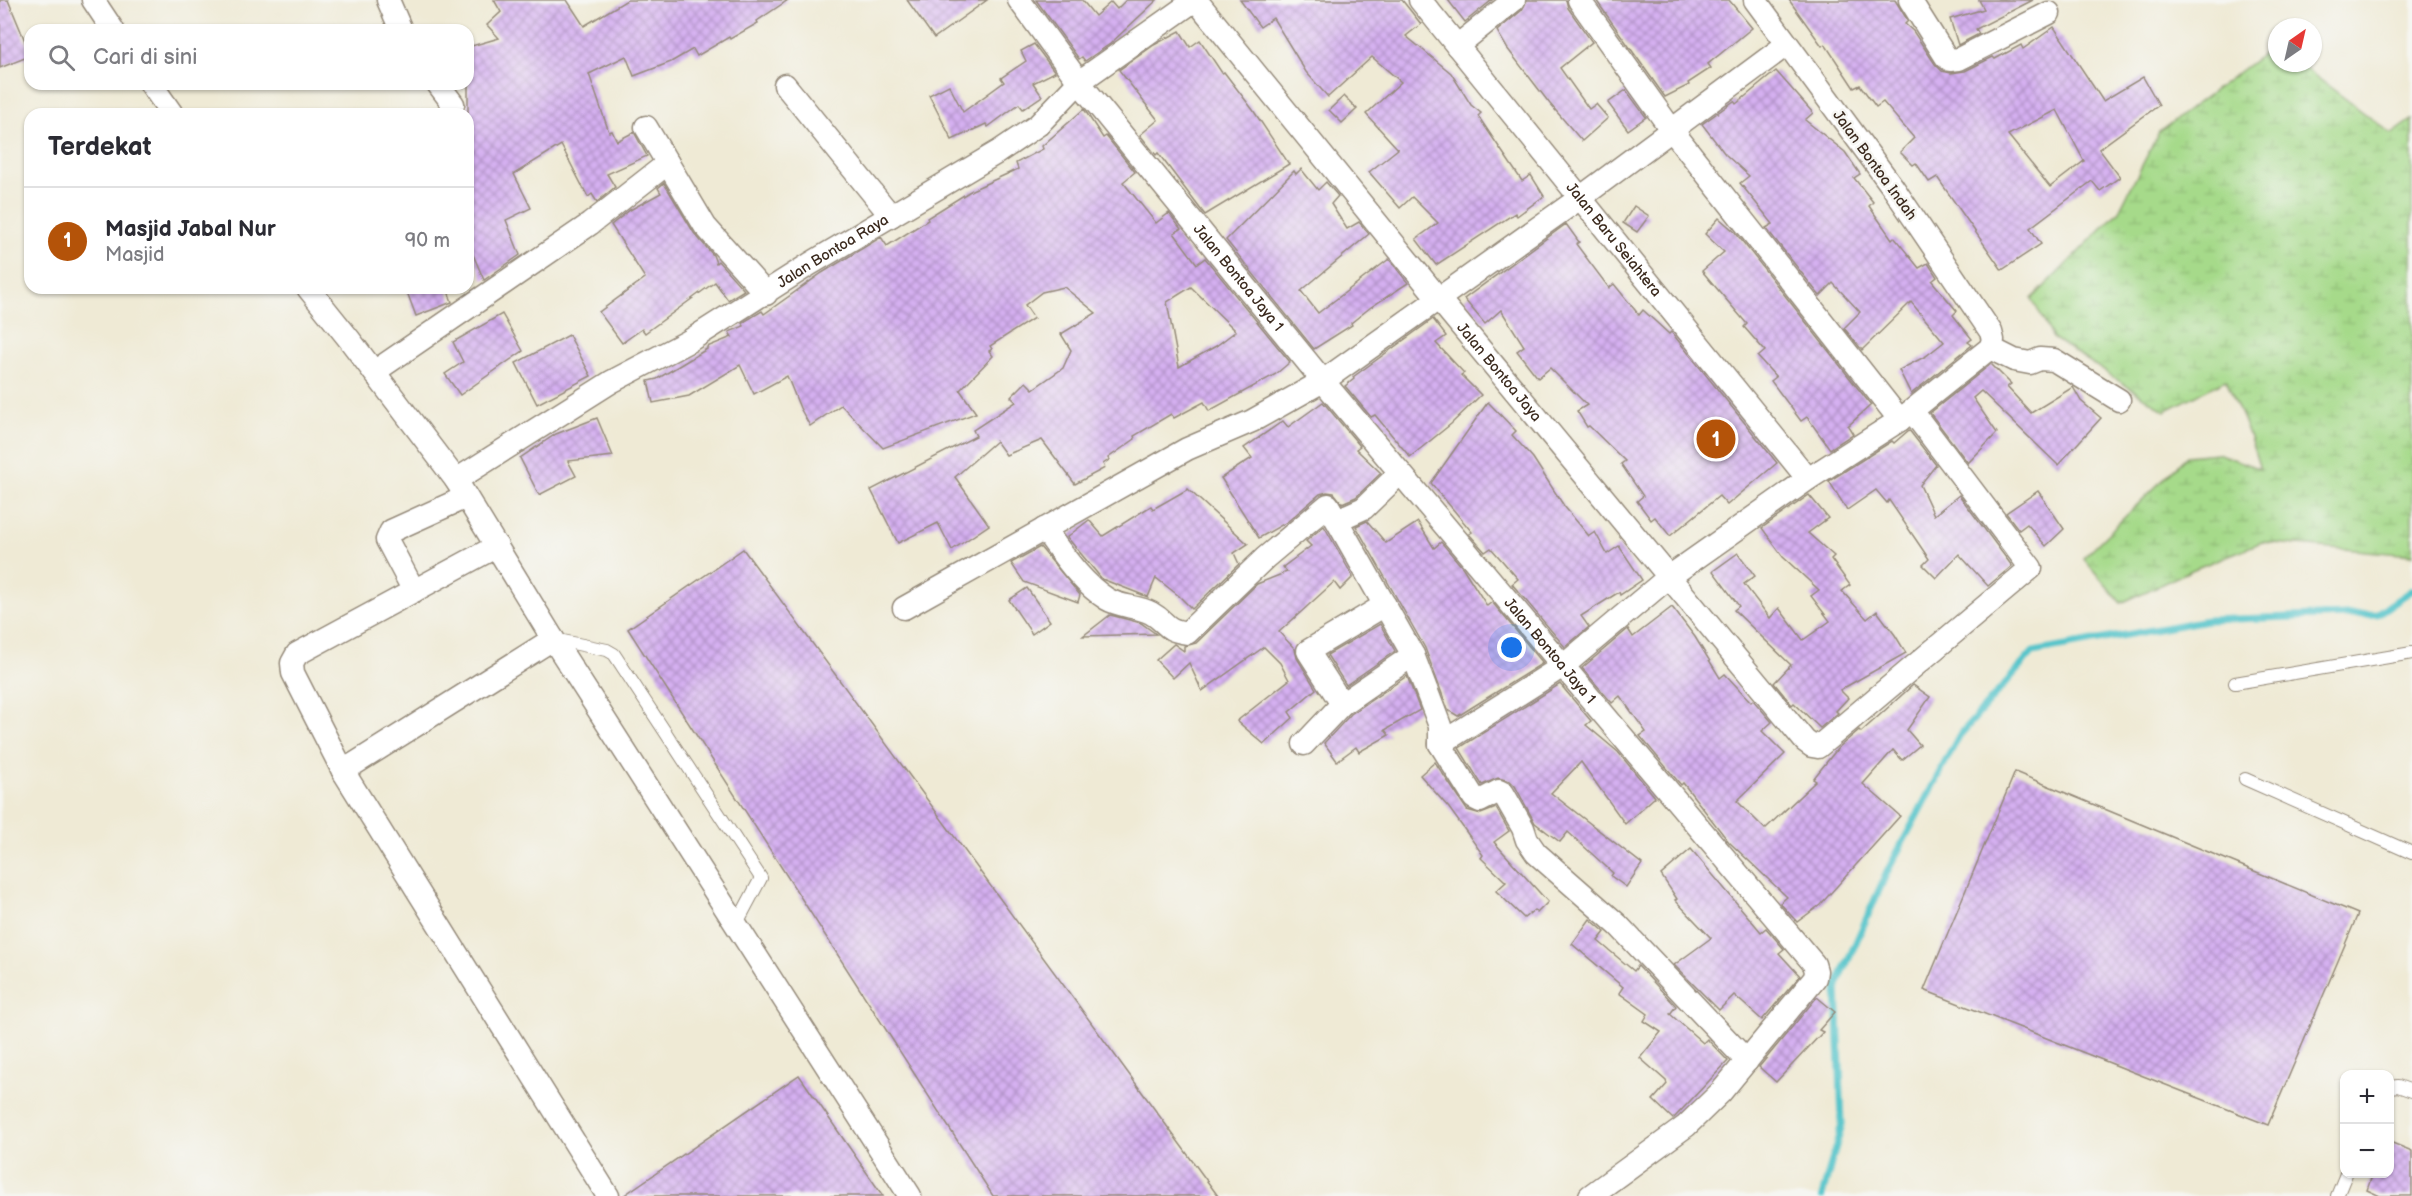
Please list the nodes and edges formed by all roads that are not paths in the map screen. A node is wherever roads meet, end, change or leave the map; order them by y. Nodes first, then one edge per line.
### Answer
1 (93, 0) edge
2 (388, 0) edge
3 (1019, 0) edge
4 (1195, 0) edge
5 (1420, 0) edge
6 (1514, 0) edge
7 (1579, 0) edge
8 (1755, 0) edge
9 (1910, 0) edge
10 (2049, 13) dead end
11 (109, 24) edge
12 (398, 24) edge
13 (1786, 45) junction
14 (1457, 46) junction
15 (1079, 82) junction
16 (785, 85) dead end
17 (155, 90) edge
18 (442, 90) edge
19 (168, 108) edge
20 (451, 108) edge
21 (646, 127) dead end
22 (1671, 129) junction
23 (668, 163) junction
24 (1580, 198) junction
25 (891, 216) junction
26 (313, 294) edge
27 (766, 294) junction
28 (1438, 298) junction
29 (1991, 340) junction
30 (374, 372) junction
31 (1323, 381) junction
32 (2119, 400) dead end
33 (1906, 415) junction
34 (1400, 473) junction
35 (1808, 479) junction
36 (461, 489) junction
37 (1337, 520) junction
38 (1044, 529) junction
39 (497, 546) junction
40 (1669, 577) junction
41 (414, 591) junction
42 (1385, 605) junction
43 (904, 608) dead end
44 (553, 639) junction
45 (2412, 653) edge
46 (1413, 655) junction
47 (1563, 666) junction
48 (2235, 683) dead end
49 (1342, 704) junction
50 (1304, 744) dead end
51 (1440, 744) junction
52 (343, 771) junction
53 (2245, 779) dead end
54 (2412, 853) edge
55 (736, 925) junction
56 (1747, 1061) junction
57 (2394, 1086) edge
58 (2412, 1091) edge
59 (2344, 1178) edge
60 (608, 1196) edge
61 (910, 1196) edge
62 (1590, 1196) edge
63 (2337, 1196) edge

1 - 11 street
2 - 12 street
3 - 15 street, Jalan Bontoa Jaya 1
4 - 15 street, Jalan Bontoa Raya
4 - 28 street, Jalan Bontoa Jaya
5 - 14 street, Jalan Baru Seiahtera
6 - 14 street
7 - 22 street
8 - 13 street, Jalan Bontoa Indah
9 - 10 street
13 - 22 street
13 - 29 street, Jalan Bontoa Indah
14 - 24 street, Jalan Baru Seiahtera
15 - 25 street, Jalan Bontoa Raya
15 - 31 street, Jalan Bontoa Jaya 1
16 - 25 street
17 - 19 street
18 - 20 street
21 - 23 street
22 - 24 street
22 - 33 street
23 - 27 street
23 - 30 street
24 - 28 street
24 - 35 street, Jalan Baru Seiahtera
25 - 27 street, Jalan Bontoa Raya
26 - 30 street
27 - 36 street, Jalan Bontoa Raya
28 - 31 street
28 - 40 street, Jalan Bontoa Jaya
29 - 32 street
29 - 33 street
30 - 36 street
31 - 34 street, Jalan Bontoa Jaya 1
31 - 38 street
33 - 35 street
33 - 40 street, Jalan Bontoa Jaya
34 - 37 street
34 - 47 street, Jalan Bontoa Jaya 1
35 - 40 street
36 - 39 street
36 - 41 street, Jalan Bontoa Raya
37 - 38 street
37 - 42 street
38 - 43 street
39 - 41 street
39 - 44 street
40 - 47 street
41 - 52 street
42 - 46 street
42 - 49 street
44 - 52 street
44 - 55 street
44 - 55 lane
45 - 48 lane
46 - 49 street
46 - 51 street
47 - 51 street
47 - 56 street, Jalan Bontoa Jaya 1
49 - 50 street
51 - 56 street
52 - 60 street
53 - 54 lane
55 - 61 street
56 - 62 street, Jalan Bontoa Jaya 1
57 - 58 lane
59 - 63 lane

